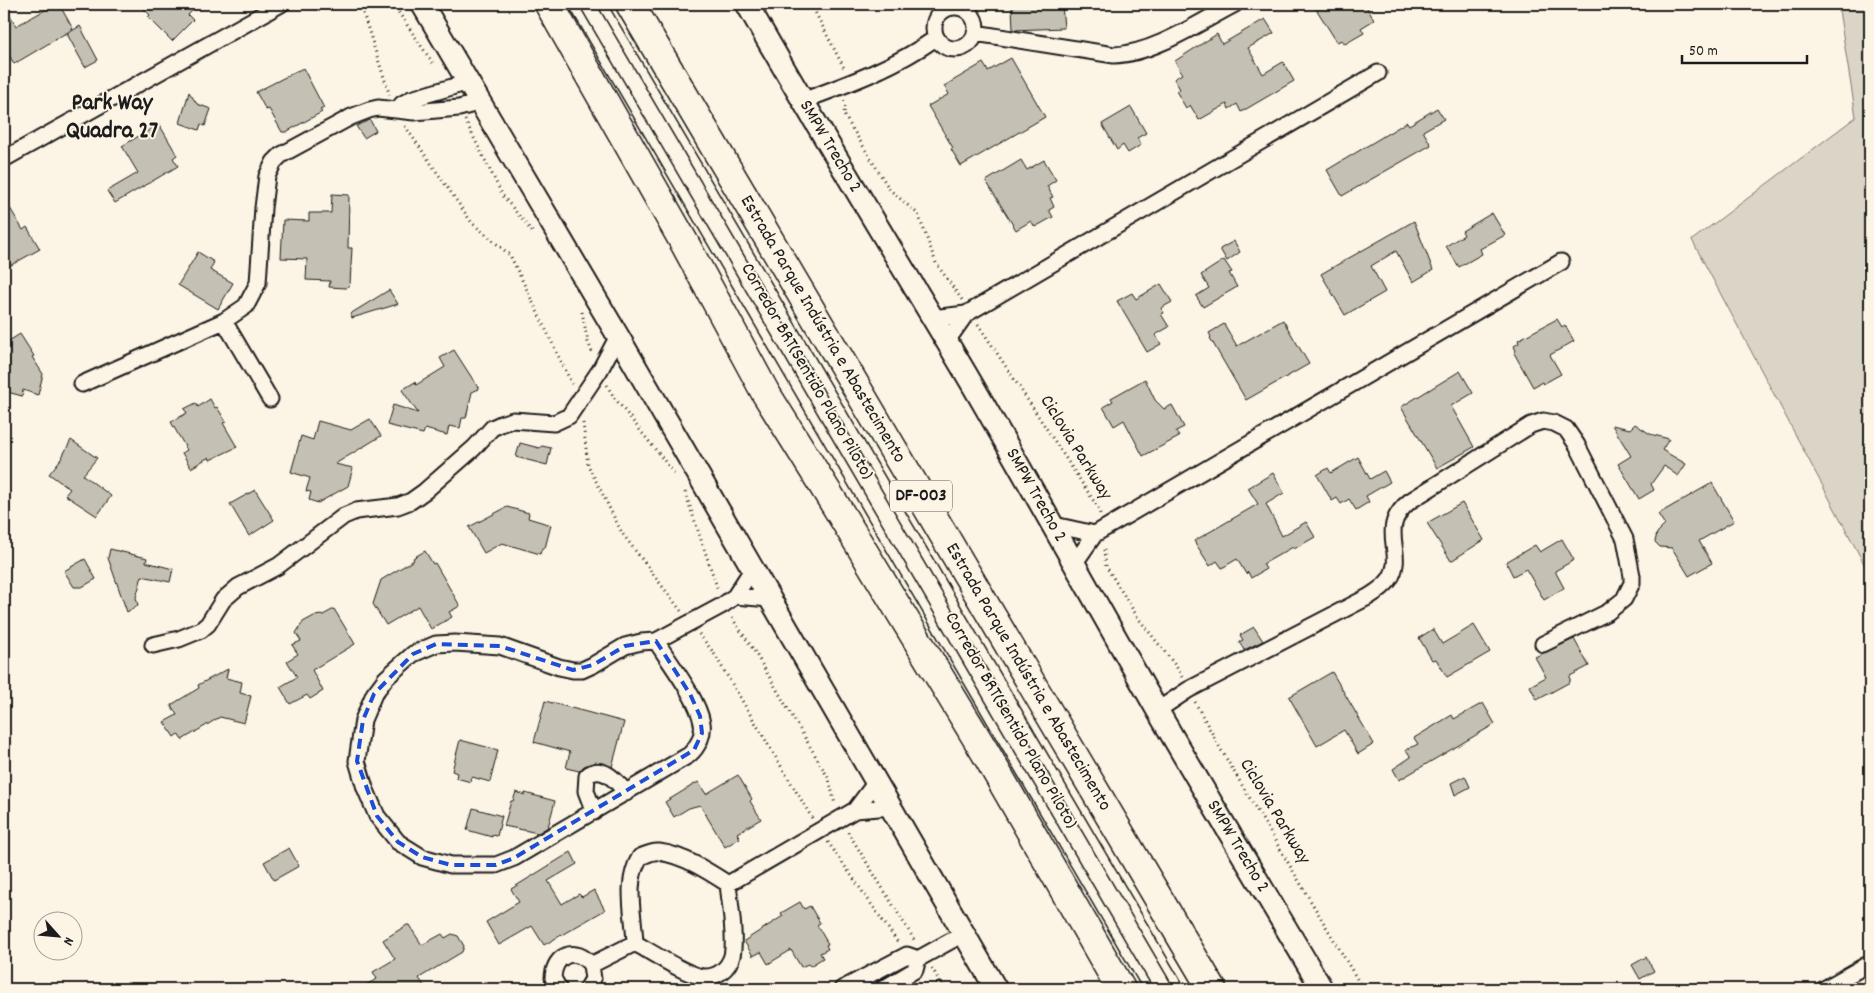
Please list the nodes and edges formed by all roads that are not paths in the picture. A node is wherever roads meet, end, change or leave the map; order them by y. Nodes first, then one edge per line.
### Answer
1 (281, 4) edge
2 (422, 4) edge
3 (549, 4) edge
4 (572, 4) edge
5 (602, 4) edge
6 (630, 4) edge
7 (747, 4) edge
8 (1235, 4) edge
9 (975, 33) junction
10 (936, 38) junction
11 (1378, 73) dead end
12 (459, 86) junction
13 (802, 101) junction
14 (482, 102) junction
15 (397, 110) junction
16 (4, 159) edge
17 (1561, 262) dead end
18 (968, 313) junction
19 (932, 318) junction
20 (224, 321) junction
21 (618, 336) junction
22 (946, 341) junction
23 (82, 384) dead end
24 (270, 400) dead end
25 (1054, 525) junction
26 (1098, 533) junction
27 (1074, 564) junction
28 (753, 568) junction
29 (770, 599) junction
30 (729, 601) junction
31 (656, 641) junction
32 (1543, 644) dead end
33 (153, 645) dead end
34 (1158, 710) junction
35 (876, 782) junction
36 (626, 793) junction
37 (891, 807) junction
38 (855, 810) junction
39 (594, 812) junction
40 (728, 884) junction
41 (963, 934) junction
42 (635, 943) junction
43 (916, 957) junction
44 (1870, 963) edge
45 (591, 965) junction
46 (554, 988) edge
47 (587, 989) edge
48 (842, 989) edge
49 (883, 989) edge
50 (996, 989) edge
51 (1121, 989) edge
52 (1148, 989) edge
53 (1180, 989) edge
54 (1212, 989) edge
55 (1322, 989) edge
56 (1824, 989) edge

1 - 16 street
2 - 12 street
3 - 51 highway
4 - 52 lane, Corredor BRT(Sentido Plano Piloto)
5 - 53 lane
6 - 54 highway, Estrada Parque Indústria e Abastecimento / DF-003
7 - 13 street, SMPW Trecho 2
8 - 9 street
9 - 10 street
9 - 10 street
10 - 13 street
11 - 18 street
12 - 14 street
12 - 15 street
13 - 19 street, SMPW Trecho 2
14 - 15 street
14 - 21 street
15 - 20 street
17 - 26 street
18 - 19 street
18 - 22 street
19 - 22 street, SMPW Trecho 2
20 - 23 street
20 - 24 street
21 - 28 street
21 - 33 street
22 - 25 street, SMPW Trecho 2
25 - 26 street
25 - 27 street, SMPW Trecho 2
26 - 27 street
27 - 34 street, SMPW Trecho 2
28 - 29 street
28 - 30 street
29 - 30 street
29 - 35 street
30 - 31 street
31 - 36 street
31 - 39 street
32 - 34 street
34 - 55 street, SMPW Trecho 2
35 - 37 street
35 - 38 street
36 - 39 street
36 - 39 street
37 - 38 street
37 - 41 street
38 - 40 street
40 - 42 street
40 - 42 street
41 - 43 street
41 - 50 street
42 - 45 street
43 - 48 street
43 - 49 street
44 - 56 street
45 - 46 street
45 - 47 street

